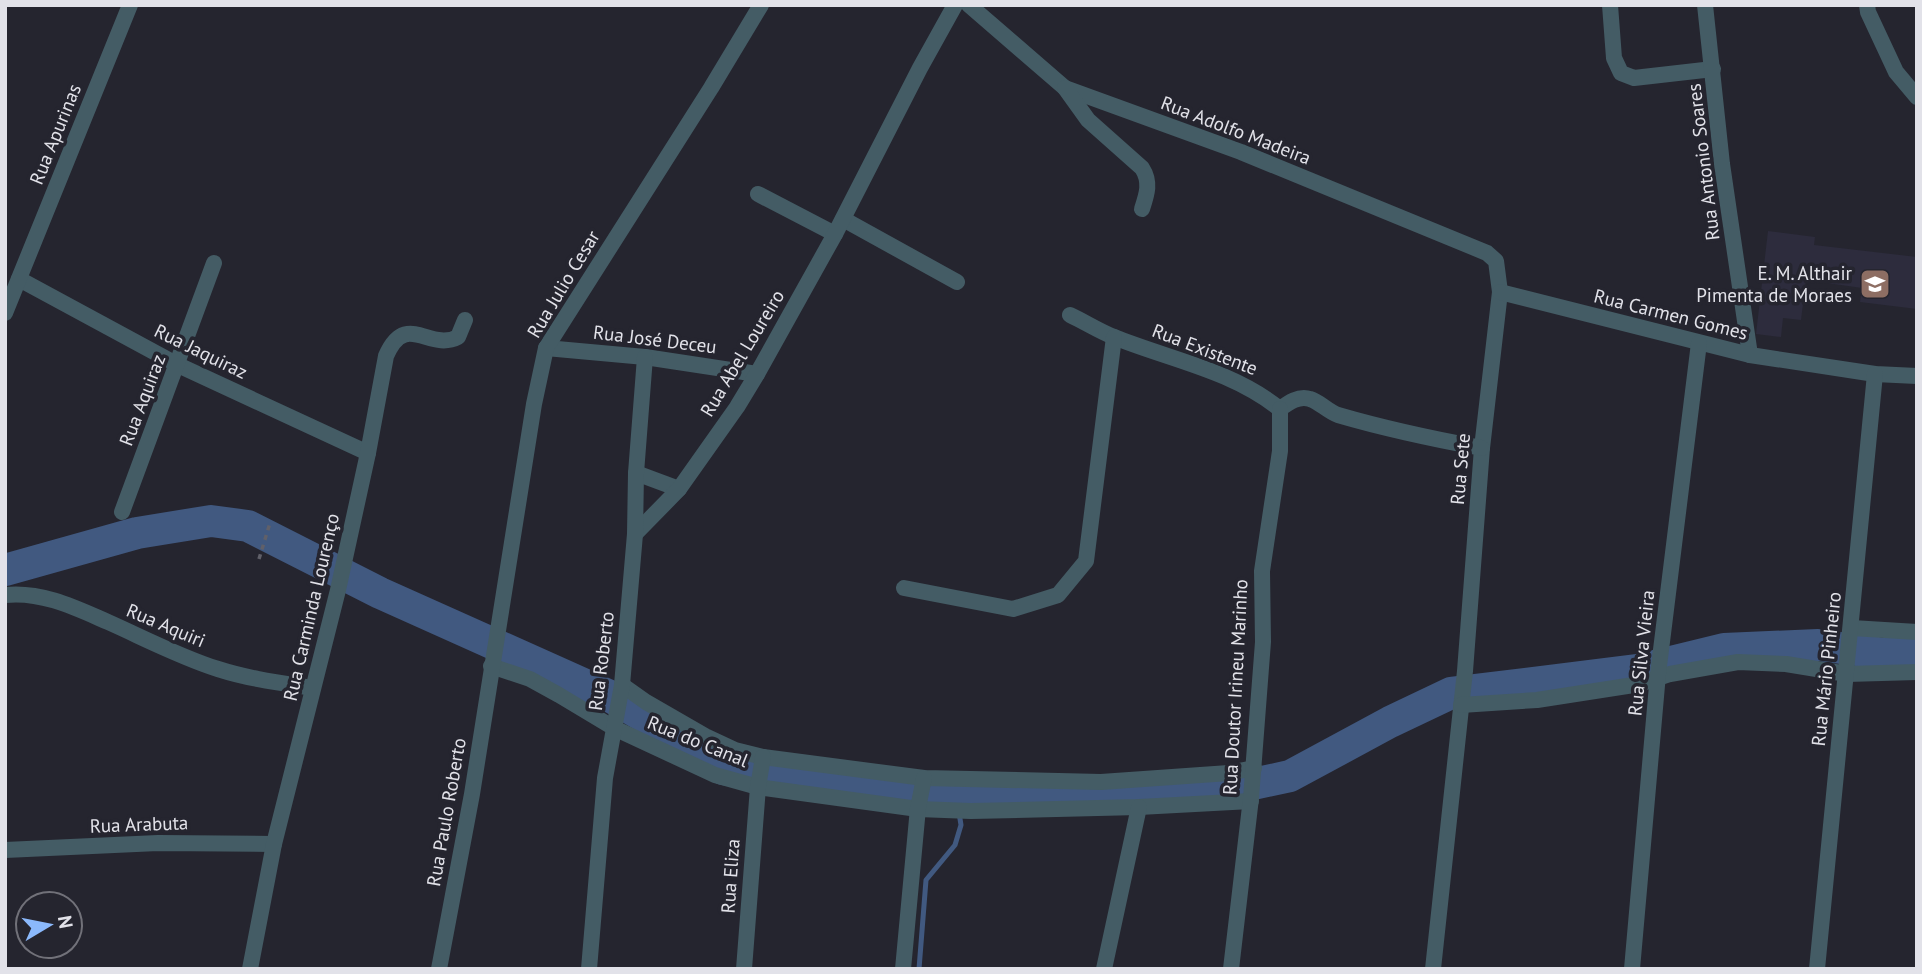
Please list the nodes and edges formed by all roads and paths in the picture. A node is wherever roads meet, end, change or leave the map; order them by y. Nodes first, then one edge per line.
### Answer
1 (130, 5) edge
2 (761, 5) edge
3 (955, 5) edge
4 (969, 5) edge
5 (1610, 5) edge
6 (1705, 5) edge
7 (1867, 5) edge
8 (1713, 69) junction
9 (1065, 88) junction
10 (1917, 97) edge
11 (758, 194) dead end
12 (1142, 209) dead end
13 (843, 219) junction
14 (835, 234) junction
15 (214, 264) dead end
16 (1499, 272) joint
17 (19, 279) junction
18 (957, 282) dead end
19 (1500, 292) junction
20 (5, 313) edge
21 (1070, 315) dead end
22 (465, 320) dead end
23 (1114, 337) junction
24 (1699, 343) junction
25 (547, 348) junction
26 (1750, 355) junction
27 (645, 357) junction
28 (178, 365) junction
29 (757, 374) junction
30 (1875, 374) junction
31 (1917, 376) edge
32 (1280, 409) junction
33 (1482, 448) junction
34 (368, 453) junction
35 (636, 473) junction
36 (679, 489) junction
37 (122, 512) dead end
38 (270, 523) dead end
39 (635, 534) junction
40 (259, 559) dead end
41 (904, 588) dead end
42 (5, 595) edge
43 (1851, 632) junction
44 (1917, 632) edge
45 (492, 664) junction
46 (1848, 669) junction
47 (1917, 672) edge
48 (1658, 676) junction
49 (313, 688) junction
50 (621, 690) junction
51 (1461, 703) junction
52 (614, 725) junction
53 (763, 760) junction
54 (1254, 769) junction
55 (923, 780) junction
56 (758, 785) junction
57 (1251, 799) junction
58 (1139, 807) junction
59 (918, 809) junction
60 (274, 844) junction
61 (5, 850) edge
62 (250, 969) edge
63 (439, 969) edge
64 (589, 969) edge
65 (744, 969) edge
66 (903, 969) edge
67 (1104, 969) edge
68 (1231, 969) edge
69 (1433, 969) edge
70 (1632, 969) edge
71 (1817, 969) edge

1 - 17 street, Rua Apurinas
2 - 25 street, Rua Julio Cesar
3 - 13 street, Rua Abel Loureiro
4 - 9 street, Rua Adolfo Madeira
5 - 8 street
6 - 8 street, Rua Antonio Soares
7 - 10 street
8 - 26 street, Rua Antonio Soares
9 - 12 street
9 - 16 street, Rua Adolfo Madeira
11 - 14 street
13 - 14 street, Rua Abel Loureiro
13 - 18 street
14 - 29 street, Rua Abel Loureiro
15 - 28 street, Rua Aquiraz
16 - 19 street, Rua Sete
17 - 20 street, Rua Apurinas
17 - 28 street, Rua Jaquiraz
19 - 24 street, Rua Carmen Gomes
19 - 33 street, Rua Sete
21 - 23 street, Rua Existente
22 - 34 street, Rua Carminda Lourenço
23 - 32 street, Rua Existente
23 - 41 street
24 - 26 street, Rua Carmen Gomes
24 - 48 street, Rua Silva Vieira
25 - 27 street, Rua José Deceu
25 - 45 street, Rua Julio Cesar
26 - 30 street, Rua Carmen Gomes
27 - 29 street, Rua José Deceu
27 - 35 street, Rua Roberto
28 - 34 street, Rua Jaquiraz
28 - 37 street, Rua Aquiraz
29 - 36 street, Rua Abel Loureiro
30 - 31 street, Rua Carmen Gomes
30 - 43 street, Rua Mário Pinheiro
32 - 33 street
32 - 54 street, Rua Doutor Irineu Marinho
33 - 51 street, Rua Sete
34 - 49 street, Rua Carminda Lourenço
35 - 36 street
35 - 39 street, Rua Roberto
36 - 39 street, Rua Abel Loureiro
38 - 40 path
39 - 50 street, Rua Roberto
42 - 49 street, Rua Aquiri
43 - 44 street
43 - 46 street, Rua Mário Pinheiro
45 - 52 street, Rua do Canal
45 - 63 street, Rua Paulo Roberto
46 - 47 street
46 - 48 street
46 - 71 street, Rua Mário Pinheiro
48 - 51 street
48 - 70 street, Rua Silva Vieira
49 - 60 street, Rua Carminda Lourenço
50 - 52 street, Rua Roberto
50 - 53 street
51 - 69 street
52 - 56 street, Rua do Canal
52 - 64 street, Rua Roberto
53 - 55 street
53 - 56 street, Rua Eliza
54 - 55 street
54 - 57 street, Rua Doutor Irineu Marinho
55 - 59 street
56 - 59 street, Rua do Canal
56 - 65 street, Rua Eliza
57 - 58 street, Rua do Canal
57 - 68 street, Rua Doutor Irineu Marinho
58 - 59 street, Rua do Canal
58 - 67 street
59 - 66 street
60 - 61 street, Rua Arabuta
60 - 62 street, Rua Carminda Lourenço

